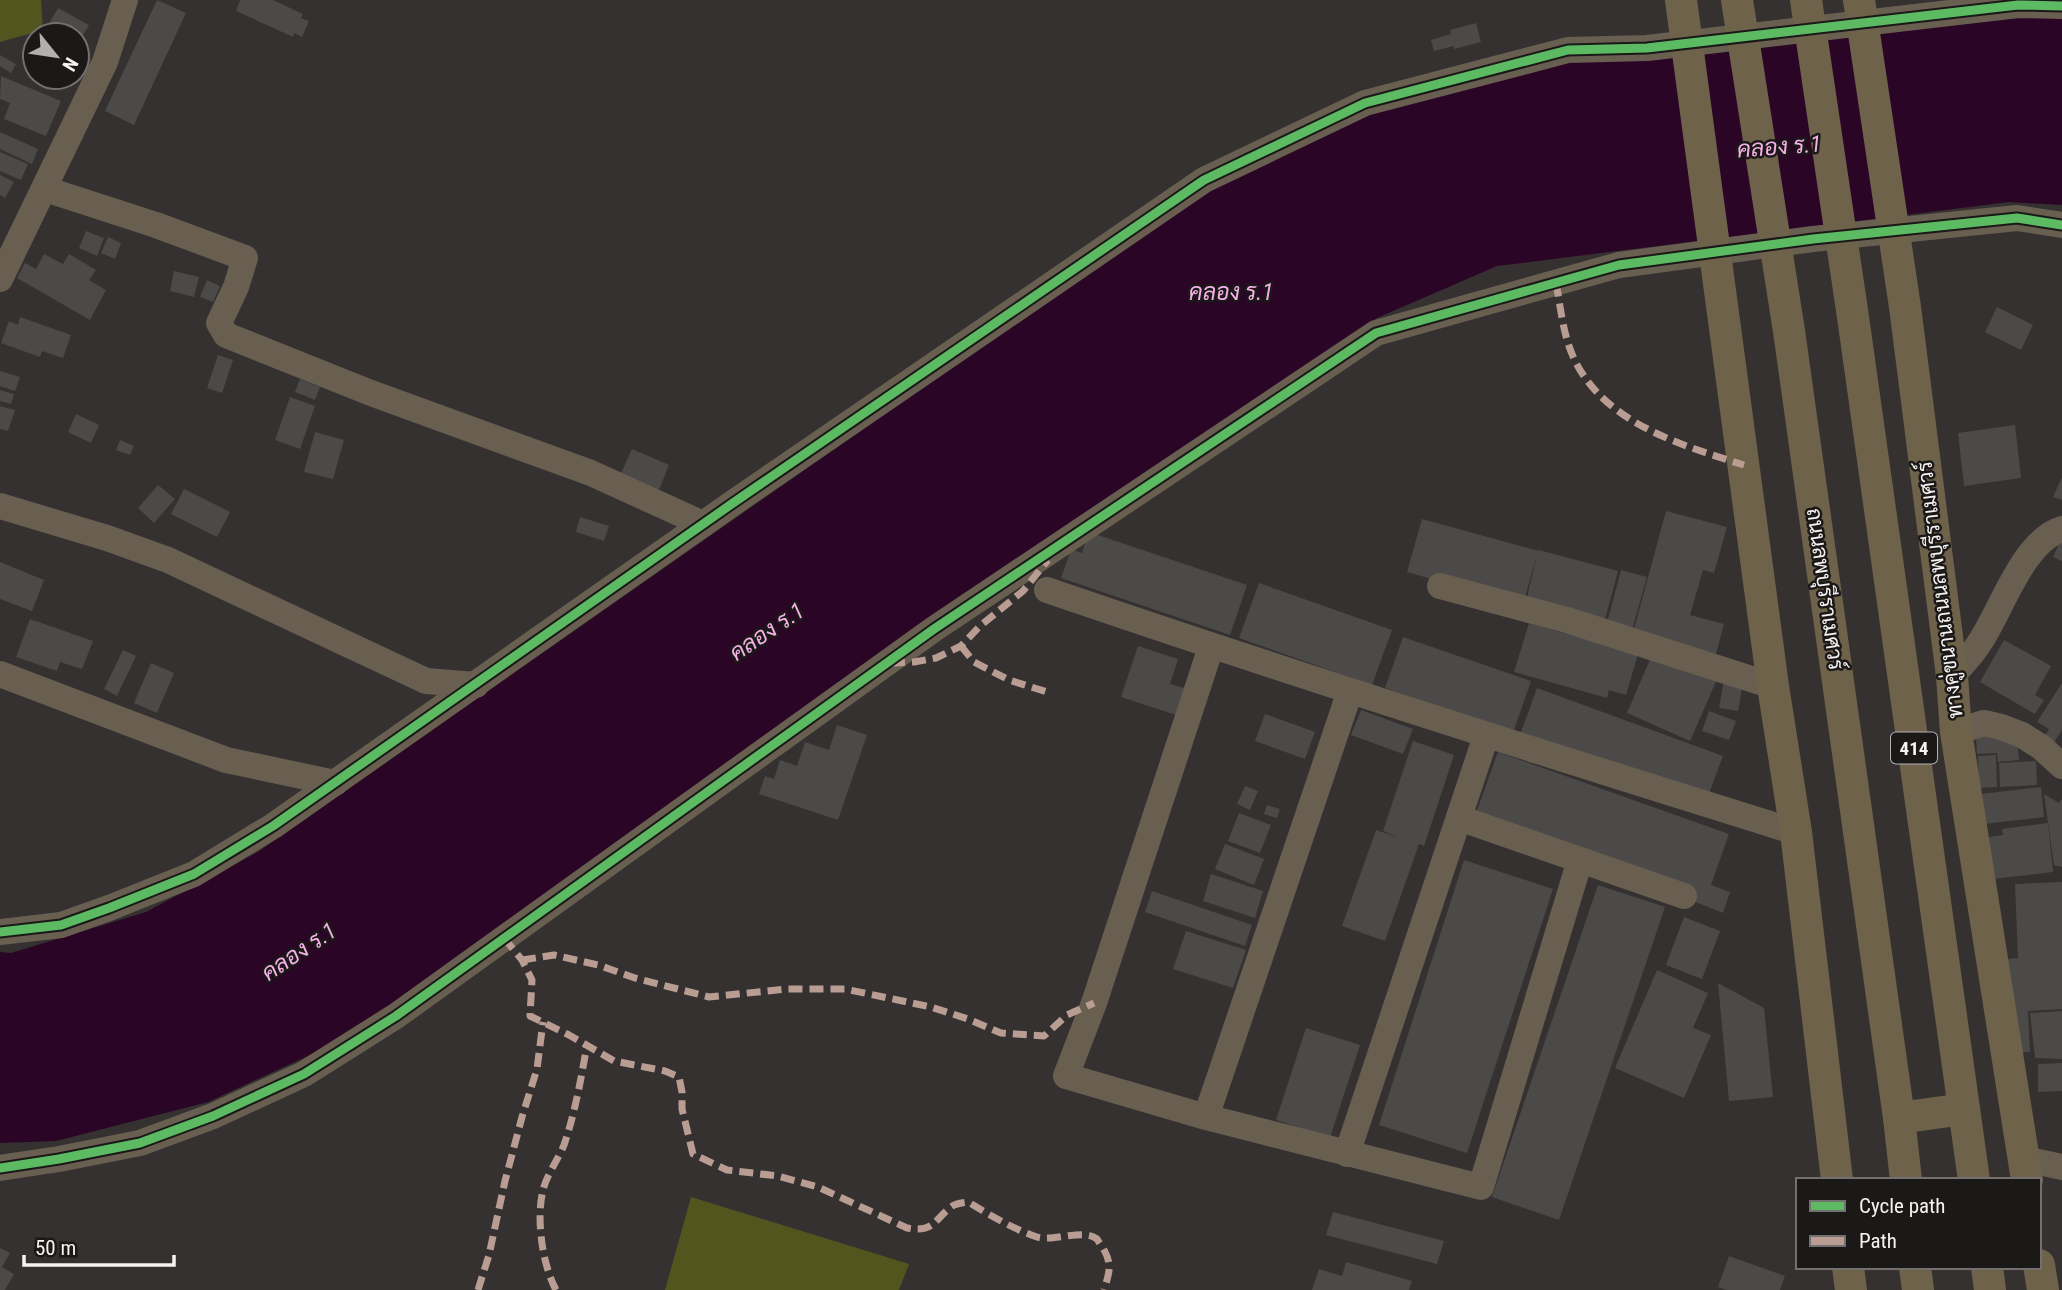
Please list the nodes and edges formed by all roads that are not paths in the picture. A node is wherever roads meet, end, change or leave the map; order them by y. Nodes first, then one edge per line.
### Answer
1 (125, 0) edge
2 (1681, 0) edge
3 (1737, 0) edge
4 (1806, 0) edge
5 (1860, 0) edge
6 (2062, 6) edge
7 (45, 189) junction
8 (2062, 225) edge
9 (0, 279) edge
10 (0, 506) edge
11 (703, 524) junction
12 (2062, 529) edge
13 (1440, 586) dead end
14 (1047, 590) dead end
15 (1211, 647) junction
16 (0, 674) edge
17 (1952, 676) junction
18 (476, 685) junction
19 (1773, 686) junction
20 (1350, 691) junction
21 (1956, 732) junction
22 (1486, 736) junction
23 (2062, 766) edge
24 (335, 783) junction
25 (1459, 818) junction
26 (1796, 832) junction
27 (1580, 860) junction
28 (1684, 896) dead end
29 (0, 932) edge
30 (1964, 1109) junction
31 (1206, 1117) junction
32 (1899, 1118) junction
33 (1347, 1154) junction
34 (2062, 1167) edge
35 (0, 1168) edge
36 (2026, 1169) edge
37 (1838, 1178) edge
38 (1906, 1178) edge
39 (1975, 1178) edge
40 (1848, 1269) edge
41 (1915, 1269) edge
42 (1987, 1269) edge
43 (2040, 1269) edge
44 (1851, 1290) edge
45 (1918, 1290) edge
46 (1990, 1290) edge
47 (2043, 1290) edge

1 - 7 street
2 - 19 main road
3 - 32 main road, ถนนลพบุรีราเมศวร์
4 - 30 main road, 414
5 - 17 main road, ทางคู่ขนานถนนลพบุรีราเมศวร์ / 414
6 - 11 street
7 - 9 street
7 - 11 street
8 - 35 street
10 - 18 street
11 - 18 street
12 - 17 street
13 - 19 street
14 - 15 street
15 - 20 street
15 - 31 street
16 - 24 street
17 - 21 main road, ทางคู่ขนานถนนลพบุรีราเมศวร์ / 414
18 - 24 street
19 - 26 main road
20 - 22 street
20 - 31 street
21 - 23 street
21 - 36 main road, ทางคู่ขนานถนนลพบุรีราเมศวร์ / 414
22 - 25 street
22 - 26 street
24 - 29 street
25 - 27 street
25 - 33 street
26 - 37 main road
27 - 28 street
27 - 33 street
30 - 32 main road
30 - 39 main road, 414
31 - 33 street
32 - 38 main road, ถนนลพบุรีราเมศวร์
34 - 36 street
40 - 44 main road
41 - 45 main road
42 - 46 main road
43 - 47 main road

